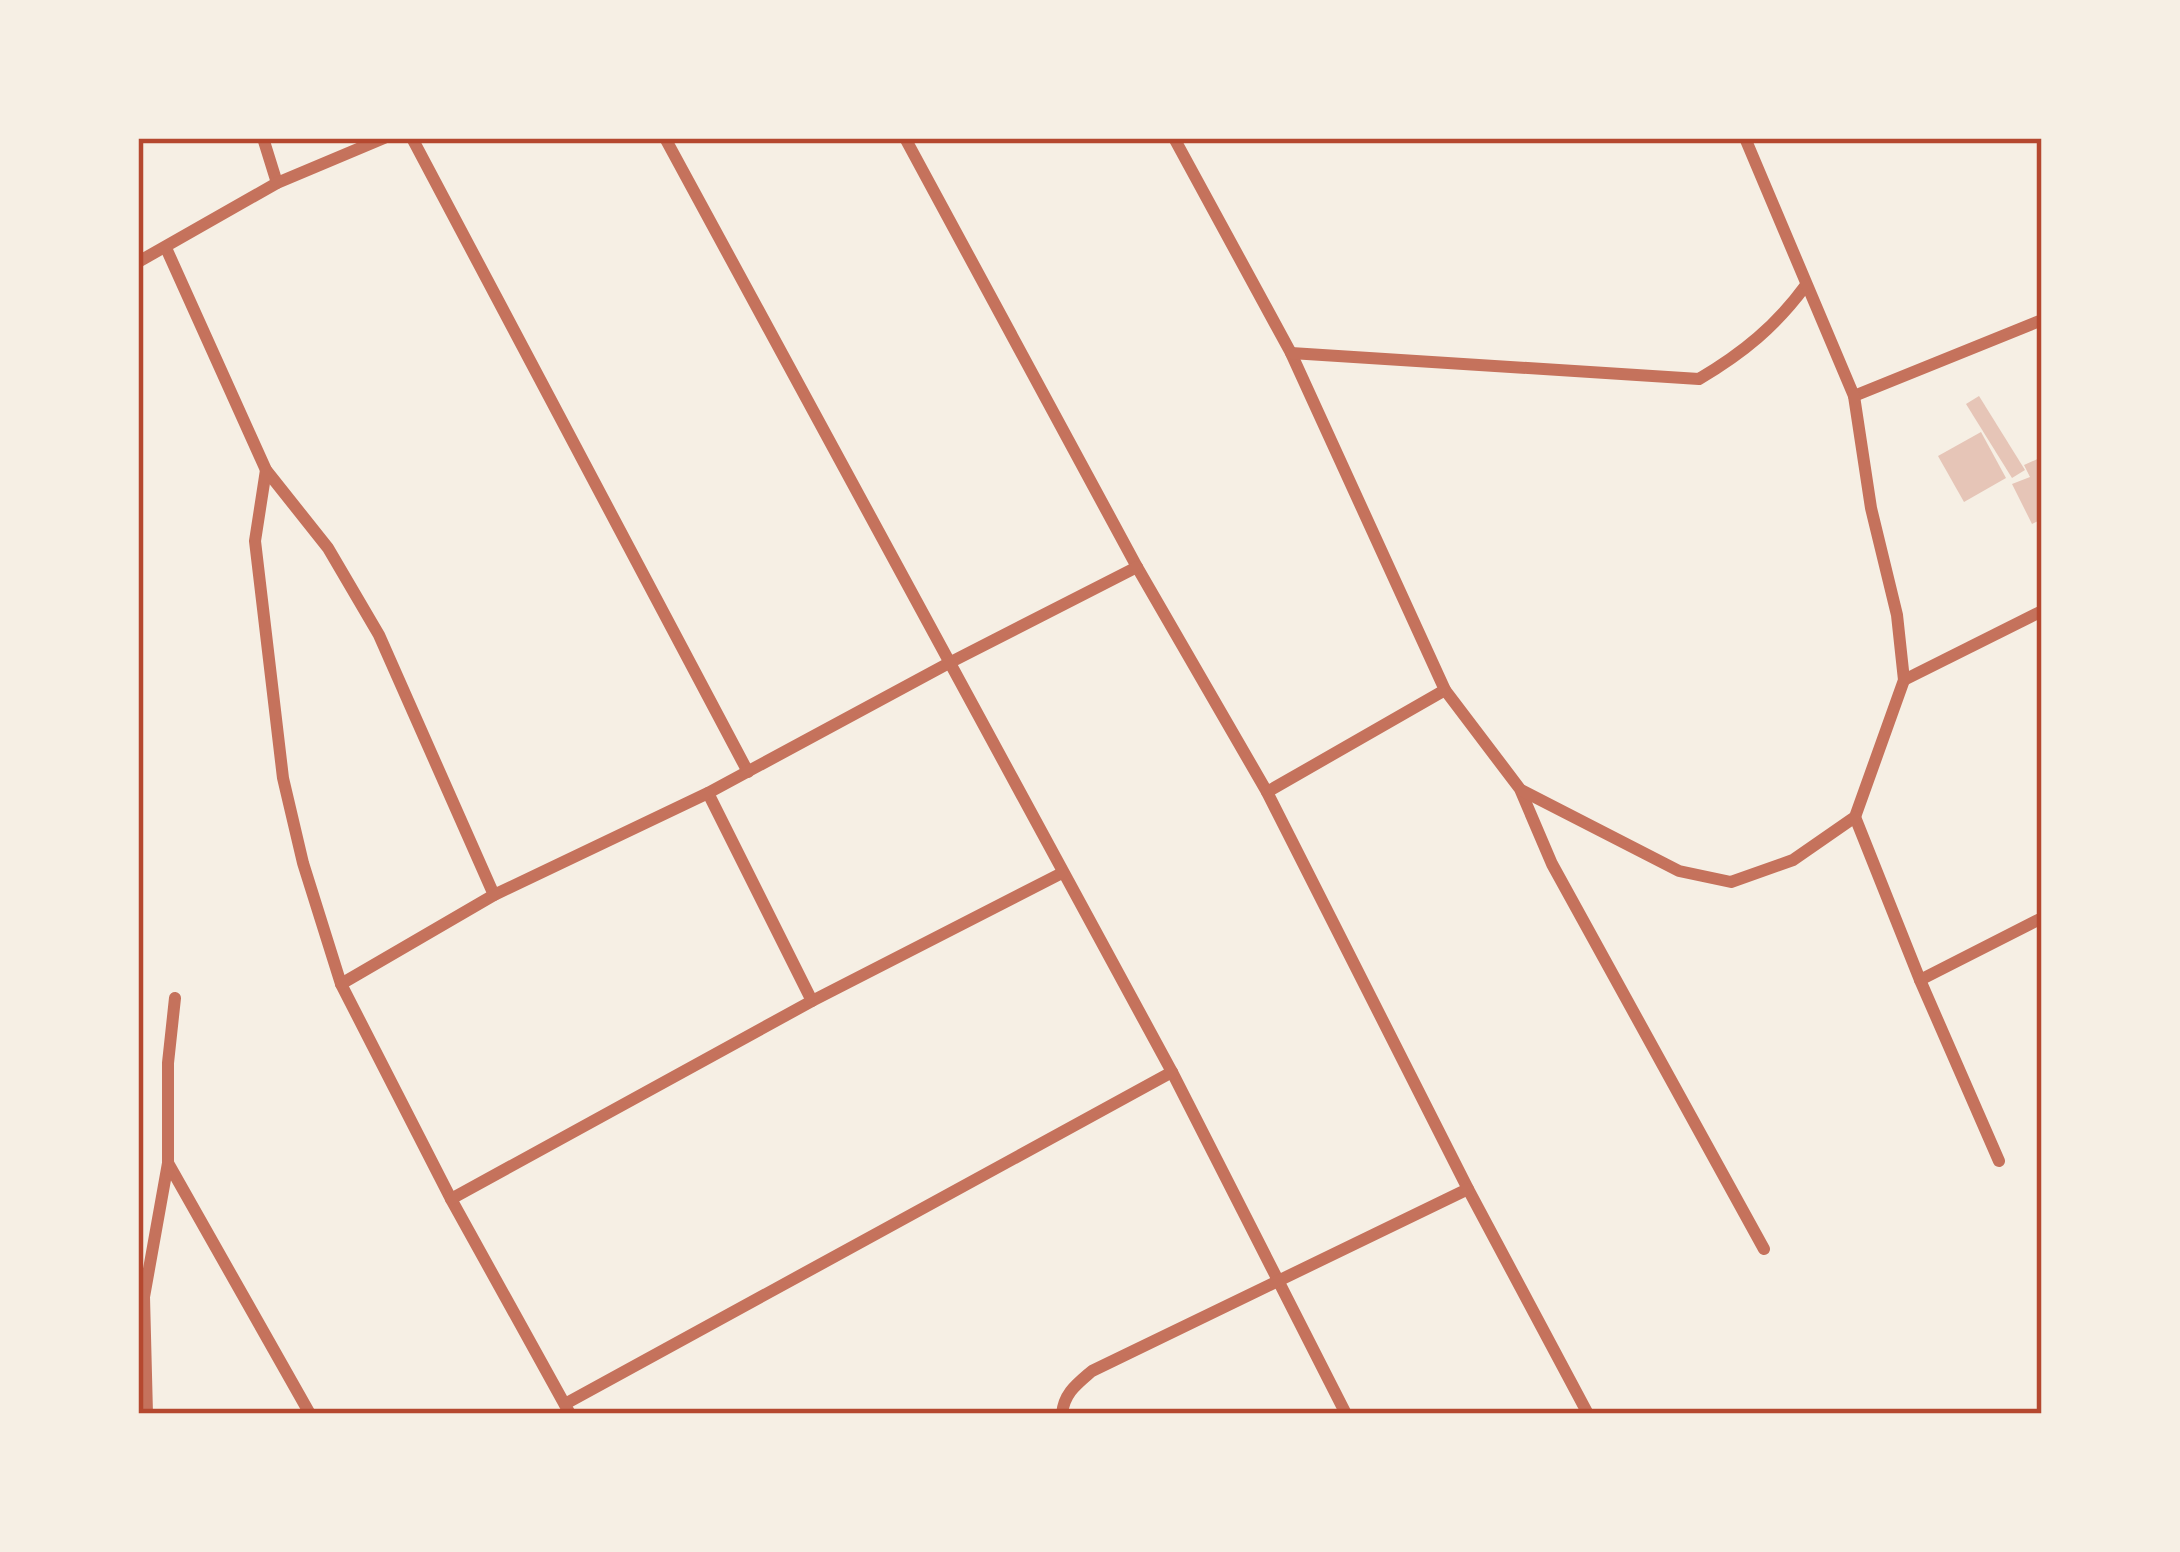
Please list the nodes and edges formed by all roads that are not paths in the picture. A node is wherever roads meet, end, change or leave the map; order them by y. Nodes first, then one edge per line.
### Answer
1 (263, 138) edge
2 (384, 138) edge
3 (412, 138) edge
4 (665, 138) edge
5 (905, 138) edge
6 (1174, 138) edge
7 (1745, 138) edge
8 (277, 183) junction
9 (166, 248) junction
10 (138, 262) edge
11 (1806, 284) junction
12 (2042, 320) edge
13 (1291, 353) junction
14 (1854, 396) junction
15 (266, 470) junction
16 (1137, 567) junction
17 (2042, 611) edge
18 (949, 662) junction
19 (1904, 680) junction
20 (1445, 689) junction
21 (748, 772) junction
22 (1520, 789) junction
23 (1267, 792) junction
24 (708, 794) junction
25 (1855, 818) junction
26 (1062, 873) junction
27 (494, 896) junction
28 (2042, 918) edge
29 (1920, 980) junction
30 (340, 984) junction
31 (175, 998) dead end
32 (812, 1000) junction
33 (1172, 1072) junction
34 (1999, 1161) dead end
35 (168, 1163) junction
36 (1468, 1189) junction
37 (451, 1199) junction
38 (1764, 1249) dead end
39 (1280, 1278) junction
40 (567, 1409) edge
41 (147, 1414) edge
42 (310, 1414) edge
43 (1062, 1414) edge
44 (1346, 1414) edge
45 (1588, 1414) edge

1 - 8 street
2 - 8 street
3 - 21 street
4 - 18 street
5 - 16 street
6 - 13 street
7 - 11 street
8 - 9 street
9 - 10 street
9 - 15 street
11 - 13 street
11 - 14 street
12 - 14 street
13 - 20 street
14 - 19 street
15 - 27 street
15 - 30 street
16 - 18 street
16 - 23 street
17 - 19 street
18 - 21 street
18 - 26 street
19 - 25 street
20 - 22 street
20 - 23 street
21 - 24 street
22 - 25 street
22 - 38 street
23 - 36 street
24 - 27 street
24 - 32 street
25 - 29 street
26 - 32 street
26 - 33 street
27 - 30 street
28 - 29 street
29 - 34 street
30 - 37 street
31 - 35 street
32 - 37 street
33 - 39 street
33 - 40 street
35 - 41 street
35 - 42 street
36 - 39 street
36 - 45 street
37 - 40 street
39 - 43 street
39 - 44 street

